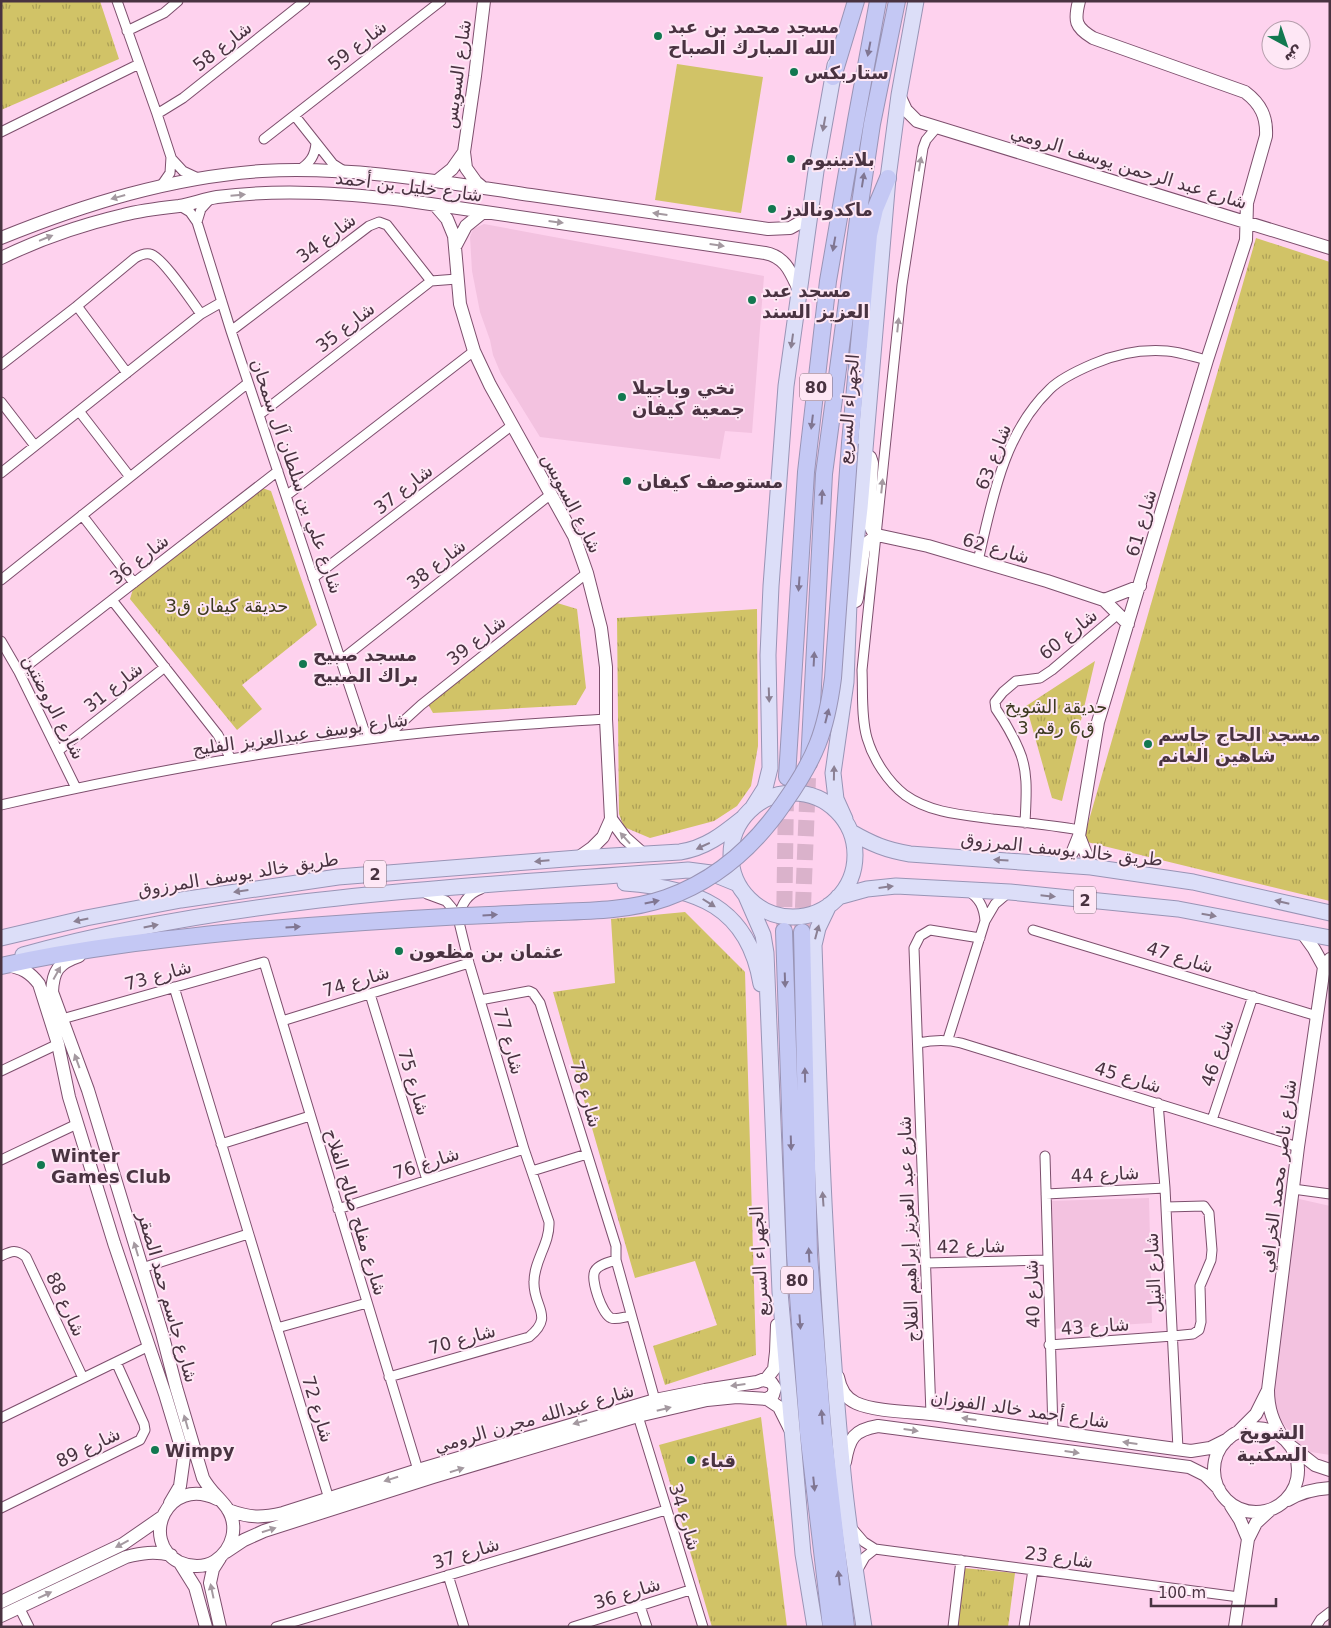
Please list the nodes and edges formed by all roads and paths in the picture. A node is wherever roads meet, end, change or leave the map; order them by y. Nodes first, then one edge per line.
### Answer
1 (117, 1) edge
2 (178, 1) edge
3 (305, 1) edge
4 (441, 1) edge
5 (484, 1) edge
6 (848, 1) edge
7 (856, 1) edge
8 (878, 1) edge
9 (897, 1) edge
10 (916, 1) edge
11 (1079, 1) edge
12 (127, 31) junction
13 (139, 64) junction
14 (832, 77) junction
15 (899, 95) junction
16 (157, 114) junction
17 (295, 116) junction
18 (918, 121) junction
19 (937, 127) junction
20 (1, 132) edge
21 (264, 139) dead end
22 (892, 140) junction
23 (316, 143) junction
24 (464, 152) junction
25 (171, 157) junction
26 (299, 170) junction
27 (345, 172) junction
28 (214, 176) junction
29 (408, 178) junction
30 (888, 178) junction
31 (199, 179) junction
32 (437, 182) junction
33 (158, 186) junction
34 (482, 187) junction
35 (508, 191) junction
36 (531, 195) junction
37 (212, 198) junction
38 (402, 200) junction
39 (435, 205) junction
40 (180, 206) junction
41 (157, 208) junction
42 (482, 213) junction
43 (505, 215) junction
44 (810, 217) junction
45 (528, 218) junction
46 (197, 222) junction
47 (1246, 223) junction
48 (768, 230) junction
49 (1, 238) edge
50 (456, 245) junction
51 (1330, 248) edge
52 (765, 253) junction
53 (1, 258) edge
54 (457, 279) junction
55 (431, 281) junction
56 (799, 290) junction
57 (222, 302) junction
58 (77, 306) junction
59 (201, 314) junction
60 (231, 331) junction
61 (474, 351) junction
62 (1207, 360) junction
63 (1, 365) edge
64 (127, 373) junction
65 (248, 383) junction
66 (1, 402) edge
67 (79, 411) junction
68 (259, 415) junction
69 (512, 426) junction
70 (35, 446) junction
71 (864, 454) junction
72 (278, 471) junction
73 (1, 473) edge
74 (130, 477) junction
75 (551, 494) junction
76 (286, 496) junction
77 (82, 515) junction
78 (877, 535) junction
79 (978, 561) junction
80 (587, 573) junction
81 (313, 578) junction
82 (1, 580) edge
83 (134, 583) junction
84 (1140, 586) junction
85 (112, 600) junction
86 (1104, 600) junction
87 (849, 603) junction
88 (1118, 614) junction
89 (1128, 624) junction
90 (2, 644) edge
91 (341, 660) junction
92 (164, 667) junction
93 (19, 672) junction
94 (606, 719) junction
95 (387, 737) junction
96 (367, 739) junction
97 (58, 751) junction
98 (231, 759) junction
99 (786, 777) tunnel mouth
100 (808, 778) tunnel mouth
101 (76, 788) junction
102 (1, 805) edge
103 (748, 813) junction
104 (611, 819) junction
105 (1025, 823) junction
106 (848, 826) junction
107 (1080, 833) junction
108 (643, 854) junction
109 (578, 858) junction
110 (1064, 865) junction
111 (1091, 867) junction
112 (338, 877) junction
113 (576, 879) junction
114 (493, 885) junction
115 (963, 888) junction
116 (742, 890) junction
117 (414, 891) junction
118 (1010, 892) junction
119 (834, 901) junction
120 (1330, 913) edge
121 (224, 914) junction
122 (458, 918) junction
123 (985, 921) junction
124 (1033, 930) dead end
125 (1301, 931) junction
126 (784, 932) tunnel mouth
127 (802, 932) tunnel mouth
128 (1, 938) edge
129 (980, 938) junction
130 (1330, 938) edge
131 (121, 944) junction
132 (264, 962) joint
133 (469, 963) junction
134 (1327, 963) edge
135 (3, 964) edge
136 (174, 987) junction
137 (370, 994) junction
138 (1253, 996) junction
139 (480, 1000) junction
140 (1317, 1016) junction
141 (62, 1019) junction
142 (282, 1021) junction
143 (948, 1040) junction
144 (918, 1043) junction
145 (58, 1044) junction
146 (770, 1044) junction
147 (1, 1071) edge
148 (88, 1090) junction
149 (69, 1097) junction
150 (1158, 1103) junction
151 (310, 1116) junction
152 (1212, 1120) junction
153 (78, 1124) junction
154 (221, 1144) junction
155 (1298, 1147) junction
156 (524, 1149) junction
157 (587, 1154) junction
158 (1045, 1156) dead end
159 (1, 1160) edge
160 (532, 1172) junction
161 (427, 1180) junction
162 (1165, 1188) junction
163 (1293, 1189) junction
164 (1046, 1194) junction
165 (1330, 1194) edge
166 (1166, 1207) junction
167 (338, 1209) junction
168 (248, 1234) junction
169 (1, 1256) edge
170 (616, 1260) junction
171 (1047, 1260) junction
172 (926, 1263) junction
173 (142, 1268) junction
174 (780, 1292) junction
175 (151, 1296) junction
176 (134, 1302) junction
177 (367, 1303) junction
178 (630, 1316) junction
179 (277, 1328) junction
180 (540, 1328) joint
181 (1173, 1336) junction
182 (1050, 1345) junction
183 (149, 1346) junction
184 (834, 1360) junction
185 (116, 1362) junction
186 (389, 1377) junction
187 (83, 1378) junction
188 (763, 1380) junction
189 (1268, 1390) junction
190 (767, 1399) junction
191 (655, 1400) junction
192 (880, 1408) junction
193 (931, 1414) junction
194 (638, 1416) junction
195 (1, 1418) edge
196 (878, 1426) junction
197 (792, 1431) junction
198 (1053, 1431) junction
199 (1232, 1436) junction
200 (1101, 1439) junction
201 (1287, 1441) junction
202 (1178, 1449) junction
203 (1098, 1455) junction
204 (418, 1470) junction
205 (1330, 1470) edge
206 (843, 1474) junction
207 (1330, 1488) edge
208 (1219, 1489) junction
209 (217, 1499) junction
210 (328, 1499) junction
211 (1229, 1502) junction
212 (169, 1505) junction
213 (1, 1508) edge
214 (1274, 1508) junction
215 (228, 1510) junction
216 (666, 1510) junction
217 (162, 1516) junction
218 (850, 1526) junction
219 (1248, 1539) junction
220 (875, 1549) junction
221 (224, 1554) junction
222 (175, 1559) junction
223 (961, 1560) junction
224 (1033, 1570) junction
225 (448, 1575) junction
226 (856, 1576) junction
227 (690, 1590) junction
228 (2, 1598) edge
229 (1239, 1598) junction
230 (640, 1606) junction
231 (19, 1608) junction
232 (1330, 1612) edge
233 (1, 1616) edge
234 (29, 1627) edge
235 (206, 1627) edge
236 (220, 1627) edge
237 (276, 1627) edge
238 (464, 1627) edge
239 (573, 1627) edge
240 (647, 1627) edge
241 (702, 1627) edge
242 (815, 1627) edge
243 (831, 1627) edge
244 (846, 1627) edge
245 (864, 1627) edge
246 (953, 1627) edge
247 (1024, 1627) edge
248 (1235, 1627) edge
249 (1316, 1627) edge

1 - 12 street
2 - 12 street
3 - 16 street, شارع 58
4 - 17 street, شارع 59
5 - 24 street, شارع السويس
6 - 14 main road
7 - 14 highway
8 -> 99 highway, الجهراء السريع / 80
100 -> 9 highway, الجهراء السريع / 80
10 - 15 main road, الجهراء السريع
11 - 47 street, شارع 61
12 - 13 street
13 - 16 street
13 - 20 street
14 -> 44 main road
15 - 18 street
15 - 22 main road, الجهراء السريع
16 - 25 street
17 - 21 street, شارع 59
17 - 23 street
18 - 19 street, شارع عبد الرحمن يوسف الرومي
18 - 22 street
19 - 47 street, شارع عبد الرحمن يوسف الرومي
78 -> 19 street
22 - 30 main road, الجهراء السريع
23 - 26 street
23 - 27 street
24 - 32 street, شارع السويس
24 - 34 street, شارع السويس
25 - 31 street
25 - 33 street
26 - 27 street, شارع خليل بن أحمد
26 - 28 street, شارع خليل بن أحمد
27 - 29 street, شارع خليل بن أحمد
28 - 31 street, شارع خليل بن أحمد
28 - 37 street
29 - 32 street, شارع خليل بن أحمد
29 - 38 street
30 - 71 main road, الجهراء السريع
131 -> 30 highway, bridge
31 - 33 street, شارع خليل بن أحمد
32 - 34 street, شارع خليل بن أحمد
33 - 41 street
33 -> 49 street, شارع خليل بن أحمد
34 - 35 street, شارع خليل بن أحمد
35 - 36 street, شارع خليل بن أحمد
35 - 43 street
36 - 45 street
48 -> 36 street, شارع خليل بن أحمد
37 -> 38 street, شارع خليل بن أحمد
37 - 40 street, شارع خليل بن أحمد
37 - 46 street
38 - 39 street, شارع خليل بن أحمد
39 - 42 street, شارع خليل بن أحمد
39 - 50 street, شارع السويس
40 - 41 street, شارع خليل بن أحمد
40 - 46 street, شارع علي بن سلطان آل سمحان
53 -> 41 street, شارع خليل بن أحمد
42 - 43 street, شارع خليل بن أحمد
42 - 50 street
43 - 45 street, شارع خليل بن أحمد
44 - 48 street, شارع خليل بن أحمد
44 - 56 main road
45 -> 52 street, شارع خليل بن أحمد
46 - 57 street, شارع علي بن سلطان آل سمحان
47 - 51 street, شارع عبد الرحمن يوسف الرومي
47 - 62 street, شارع 61
48 - 52 street
50 - 54 street, شارع السويس
52 - 56 street, شارع خليل بن أحمد
54 - 55 street
54 - 61 street, شارع السويس
55 - 60 street, شارع 34
55 - 68 street, شارع 35
56 -> 103 main road
57 - 59 street
57 - 60 street, شارع علي بن سلطان آل سمحان
58 - 59 street
58 - 63 street
58 - 64 street
59 - 64 street
60 - 65 street, شارع علي بن سلطان آل سمحان
61 - 69 street, شارع السويس
61 - 76 street
62 - 79 street, شارع 63
62 - 84 street, شارع 61
64 - 67 street
65 - 68 street, شارع علي بن سلطان آل سمحان
65 - 74 street
66 - 70 street
67 - 70 street
67 - 74 street
68 - 72 street, شارع علي بن سلطان آل سمحان
69 - 75 street, شارع السويس
69 - 81 street, شارع 37
70 - 73 street
71 - 78 street
71 - 87 main road, الجهراء السريع
72 - 76 street, شارع علي بن سلطان آل سمحان
72 - 83 street, شارع 36
74 - 77 street
75 - 80 street, شارع السويس
75 - 91 street, شارع 38
76 - 81 street, شارع علي بن سلطان آل سمحان
77 - 82 street
77 - 83 street
78 - 79 street, شارع 62
78 - 87 street
78 - 105 street, طريق خالد يوسف المرزوق
79 - 86 street, شارع 62
80 - 94 street, شارع السويس
80 - 95 street, 39 شارع
81 - 91 street, شارع علي بن سلطان آل سمحان
83 - 85 street, شارع 36
84 - 86 street
84 - 89 street, شارع 61
85 - 92 street, شارع 31
85 - 93 street, شارع 36
86 - 88 street, شارع 62
106 -> 87 main road, الجهراء السريع
88 - 89 street, شارع 62
88 - 105 street, شارع 60
89 - 107 street, شارع 61
90 - 93 street, شارع الروضتين
91 - 96 street, شارع علي بن سلطان آل سمحان
92 - 97 street, شارع 31
92 - 98 street, شارع 31
93 - 97 street, شارع الروضتين
94 - 95 street, شارع يوسف عبدالعزيز الفليج
94 - 104 street, شارع السويس
95 - 96 street, شارع يوسف عبدالعزيز الفليج
96 - 98 street, شارع يوسف عبدالعزيز الفليج
97 - 101 street, شارع الروضتين
98 - 101 street, شارع يوسف عبدالعزيز الفليج
101 - 102 street, شارع يوسف عبدالعزيز الفليج
103 - 106 main road
103 -> 108 main road, طريق خالد يوسف المرزوق / 2
103 - 116 main road
108 -> 104 street
104 - 109 street
105 - 107 street, طريق خالد يوسف المرزوق
110 -> 106 main road, طريق خالد يوسف المرزوق / 2
106 - 119 main road
107 - 110 street, شارع 61
107 - 111 street
108 - 109 main road, طريق خالد يوسف المرزوق / 2
109 -> 112 main road, طريق خالد يوسف المرزوق / 2
110 - 111 main road, طريق خالد يوسف المرزوق / 2
120 -> 111 main road, طريق خالد يوسف المرزوق / 2
112 - 121 main road
112 -> 128 main road, طريق خالد يوسف المرزوق / 2
113 - 114 main road, طريق خالد يوسف المرزوق / 2
113 - 116 main road, طريق خالد يوسف المرزوق / 2
113 -> 146 main road
114 - 117 main road, طريق خالد يوسف المرزوق / 2
114 - 122 street
115 - 118 main road, 2
119 -> 115 main road, 2
115 - 123 street
116 - 119 main road
116 - 146 main road, الجهراء السريع
117 - 121 main road, طريق خالد يوسف المرزوق / 2
117 - 122 street, شارع 77
118 - 123 street
118 -> 125 main road, 2
184 -> 119 main road
135 -> 121 main road, طريق خالد يوسف المرزوق / 2
122 - 133 street, شارع 77
123 - 129 street
124 - 138 street, شارع 47
125 - 130 main road, 2
125 - 134 street, شارع ناصر محمد الخرافي
126 -> 243 highway, الجهراء السريع / 80
244 -> 127 highway, 80
129 - 143 street
129 - 144 street, شارع عبد العزيز إبراهيم الفلاج
131 - 135 highway
141 -> 131 street, شارع جاسم حمد الصقر
132 - 136 street, شارع 73
132 - 142 street, شارع مفلح صالح الفلاح
133 - 137 street, شارع 74
133 - 139 street, شارع 77
134 - 140 street, شارع ناصر محمد الخرافي
135 - 145 street, شارع جاسم حمد الصقر
136 - 141 street, شارع 73
136 - 154 street, شارع 72
137 - 142 street, شارع 74
137 - 161 street, شارع 75
138 - 140 street, شارع 47
138 - 152 street, شارع 46
139 - 156 street, شارع 77
139 - 157 street, شارع 78
140 - 155 street, شارع ناصر محمد الخرافي
148 -> 141 street, شارع جاسم حمد الصقر
142 - 151 street, شارع مفلح صالح الفلاح
143 - 144 street
143 - 150 street, شارع 45
144 - 172 street, شارع عبد العزيز إبراهيم الفلاج
145 - 147 street
145 - 149 street, شارع جاسم حمد الصقر
146 - 174 main road, الجهراء السريع
148 - 149 street
173 -> 148 street, شارع جاسم حمد الصقر
149 - 153 street, شارع جاسم حمد الصقر
150 - 152 street, شارع 45
150 - 162 street, شارع النيل
151 - 154 street
151 - 167 street, شارع مفلح صالح الفلاح
152 - 155 street, شارع 45
153 - 159 street
153 - 176 street, شارع جاسم حمد الصقر
154 - 168 street, شارع 72
155 - 163 street, شارع ناصر محمد الخرافي
156 - 160 street, شارع 77
156 - 161 street, شارع 76
157 - 160 street
157 - 170 street, شارع 78
158 - 164 street, شارع 40
160 - 180 street, شارع 77
161 - 167 street, شارع 76
162 - 164 street, شارع 44
162 - 166 street, شارع النيل
163 - 165 street
163 - 189 street, شارع ناصر محمد الخرافي
164 - 171 street, شارع 40
166 - 181 street, شارع النيل
166 - 181 street, شارع النيل
167 - 177 street, شارع مفلح صالح الفلاح
168 - 173 street
168 - 179 street, شارع 72
169 - 187 street, شارع 88
170 - 178 street, شارع 78
170 - 178 street
171 - 172 street, شارع 42
171 - 182 street, شارع 40
172 - 193 street, شارع عبد العزيز إبراهيم الفلاج
173 - 175 street, شارع جاسم حمد الصقر
174 - 188 street
174 - 197 main road, الجهراء السريع
175 - 176 street
209 -> 175 street, شارع جاسم حمد الصقر
176 - 183 street, شارع جاسم حمد الصقر
177 - 179 street
177 - 186 street, شارع مفلح صالح الفلاح
178 - 191 street, شارع 78
179 - 210 street, شارع 72
180 - 186 street, شارع 70
181 - 182 street, شارع 43
181 - 202 street, شارع النيل
182 - 198 street, شارع 40
183 - 185 street
183 - 212 street, شارع جاسم حمد الصقر
184 - 192 street, شارع أحمد خالد الفوزان
184 - 206 main road
185 - 187 street
185 - 213 street, شارع 89
186 - 204 street, شارع مفلح صالح الفلاح
187 - 195 street
188 - 190 street
188 -> 191 street, شارع عبدالله مجرن الرومي
189 - 199 street, شارع ناصر محمد الخرافي
189 - 201 street, شارع ناصر محمد الخرافي
194 -> 190 street, شارع عبدالله مجرن الرومي
190 - 197 street
191 -> 204 street, شارع عبدالله مجرن الرومي
192 - 193 street, شارع أحمد خالد الفوزان
192 - 196 street
198 -> 193 street, شارع أحمد خالد الفوزان
194 - 216 street, شارع 34
221 -> 194 street, شارع عبدالله مجرن الرومي
196 -> 203 street, شارع أحمد خالد الفوزان
196 - 206 street, شارع أحمد خالد الفوزان
197 - 242 main road, الجهراء السريع
198 - 200 street, شارع أحمد خالد الفوزان
199 - 201 street
199 - 202 street, شارع أحمد خالد الفوزان
199 - 208 street
202 -> 200 street, شارع أحمد خالد الفوزان
200 - 203 street
201 - 205 street
201 - 214 street
203 - 208 street, شارع أحمد خالد الفوزان
204 -> 210 street, شارع عبدالله مجرن الرومي
206 - 218 main road
207 - 214 street
208 - 211 street
209 - 212 street
209 - 215 street
210 - 215 street, شارع عبدالله مجرن الرومي
211 - 214 street
211 - 219 street
212 - 217 street
214 - 219 street
215 - 221 street
216 - 225 street, شارع 37
216 - 227 street, شارع 34
217 - 222 street
217 -> 228 street
218 - 220 street
218 - 226 main road
219 - 229 street
220 - 223 street, شارع 23
220 - 226 street
221 - 222 street
236 -> 221 street
231 -> 222 street
222 - 235 street
223 - 224 street, شارع 23
223 - 246 street
224 - 229 street, شارع 23
224 - 247 street
225 - 237 street, شارع 37
225 - 238 street
226 - 245 main road
227 - 230 street, شارع 36
227 - 241 street, شارع 34
229 - 248 street
230 - 239 street, شارع 36
230 - 240 street
231 - 233 street
231 - 234 street
232 - 249 street

